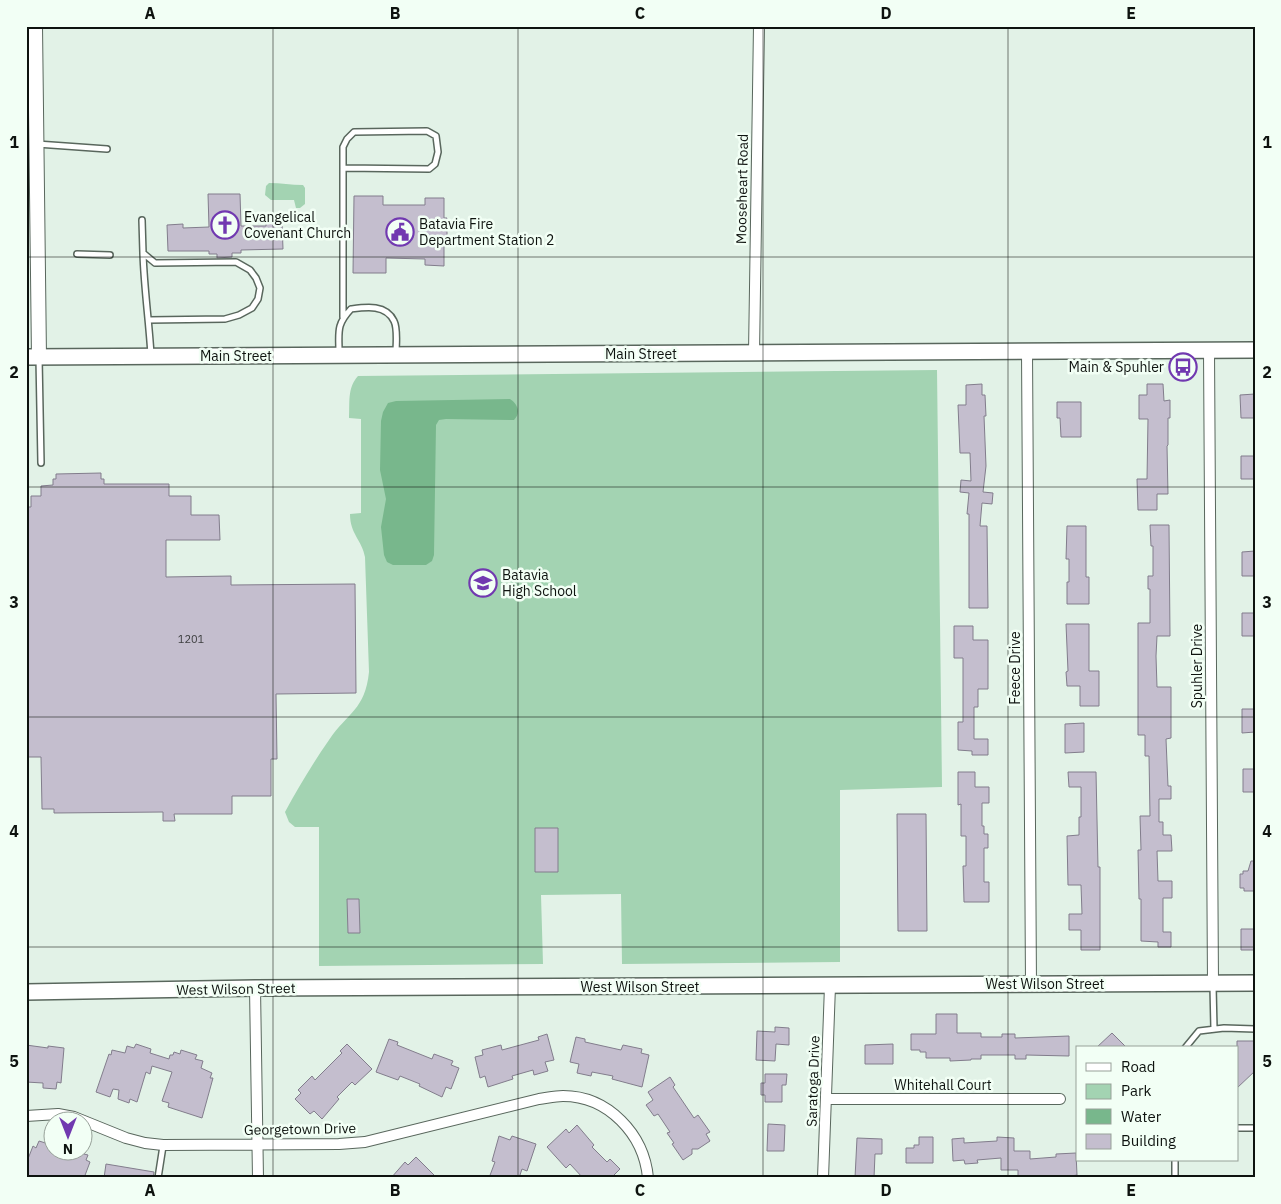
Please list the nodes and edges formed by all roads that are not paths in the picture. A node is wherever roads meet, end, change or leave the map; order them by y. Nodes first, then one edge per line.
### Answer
1 (35, 26) edge
2 (760, 26) edge
3 (37, 144) junction
4 (107, 150) dead end
5 (344, 168) junction
6 (142, 220) dead end
7 (143, 253) junction
8 (77, 254) dead end
9 (110, 255) dead end
10 (343, 317) junction
11 (149, 320) junction
12 (1209, 350) junction
13 (1255, 350) edge
14 (1027, 351) junction
15 (754, 353) junction
16 (339, 355) junction
17 (396, 355) junction
18 (151, 356) junction
19 (33, 357) edge
20 (41, 463) dead end
21 (1213, 983) junction
22 (1255, 983) edge
23 (1031, 984) junction
24 (830, 986) junction
25 (255, 988) junction
26 (26, 992) edge
27 (1214, 1029) junction
28 (1255, 1029) edge
29 (1187, 1046) edge
30 (826, 1099) junction
31 (1060, 1099) dead end
32 (26, 1116) edge
33 (1238, 1128) edge
34 (1255, 1128) edge
35 (258, 1144) junction
36 (163, 1145) junction
37 (1175, 1162) edge
38 (158, 1178) edge
39 (258, 1178) edge
40 (648, 1178) edge
41 (823, 1178) edge
42 (1175, 1178) edge

1 - 3 street
2 - 15 street, Mooseheart Road
3 - 4 lane
3 - 19 street
5 - 5 lane
5 - 10 lane
6 - 7 lane
7 - 11 lane
7 - 11 lane
8 - 9 lane
10 - 16 lane
10 - 17 lane
11 - 18 lane
12 - 13 main road, Main Street
12 - 14 main road, Main Street
12 - 21 street, Spuhler Drive
14 - 15 main road, Main Street
14 - 23 street, Feece Drive
15 - 17 main road, Main Street
16 - 17 main road, Main Street
16 - 18 main road, Main Street
18 - 19 main road, Main Street
19 - 20 lane
21 - 22 main road, West Wilson Street
21 - 23 main road, West Wilson Street
21 - 27 lane
23 - 24 main road, West Wilson Street
24 - 25 main road, West Wilson Street
24 - 30 street, Saratoga Drive
25 - 26 main road, West Wilson Street
25 - 35 street
27 - 28 lane
27 - 29 lane
30 - 31 street, Whitehall Court
30 - 41 street, Saratoga Drive
32 - 36 street, Georgetown Drive
33 - 34 lane
35 - 36 street, Georgetown Drive
35 - 39 street
35 - 40 street, Georgetown Drive
36 - 38 lane
37 - 42 lane

